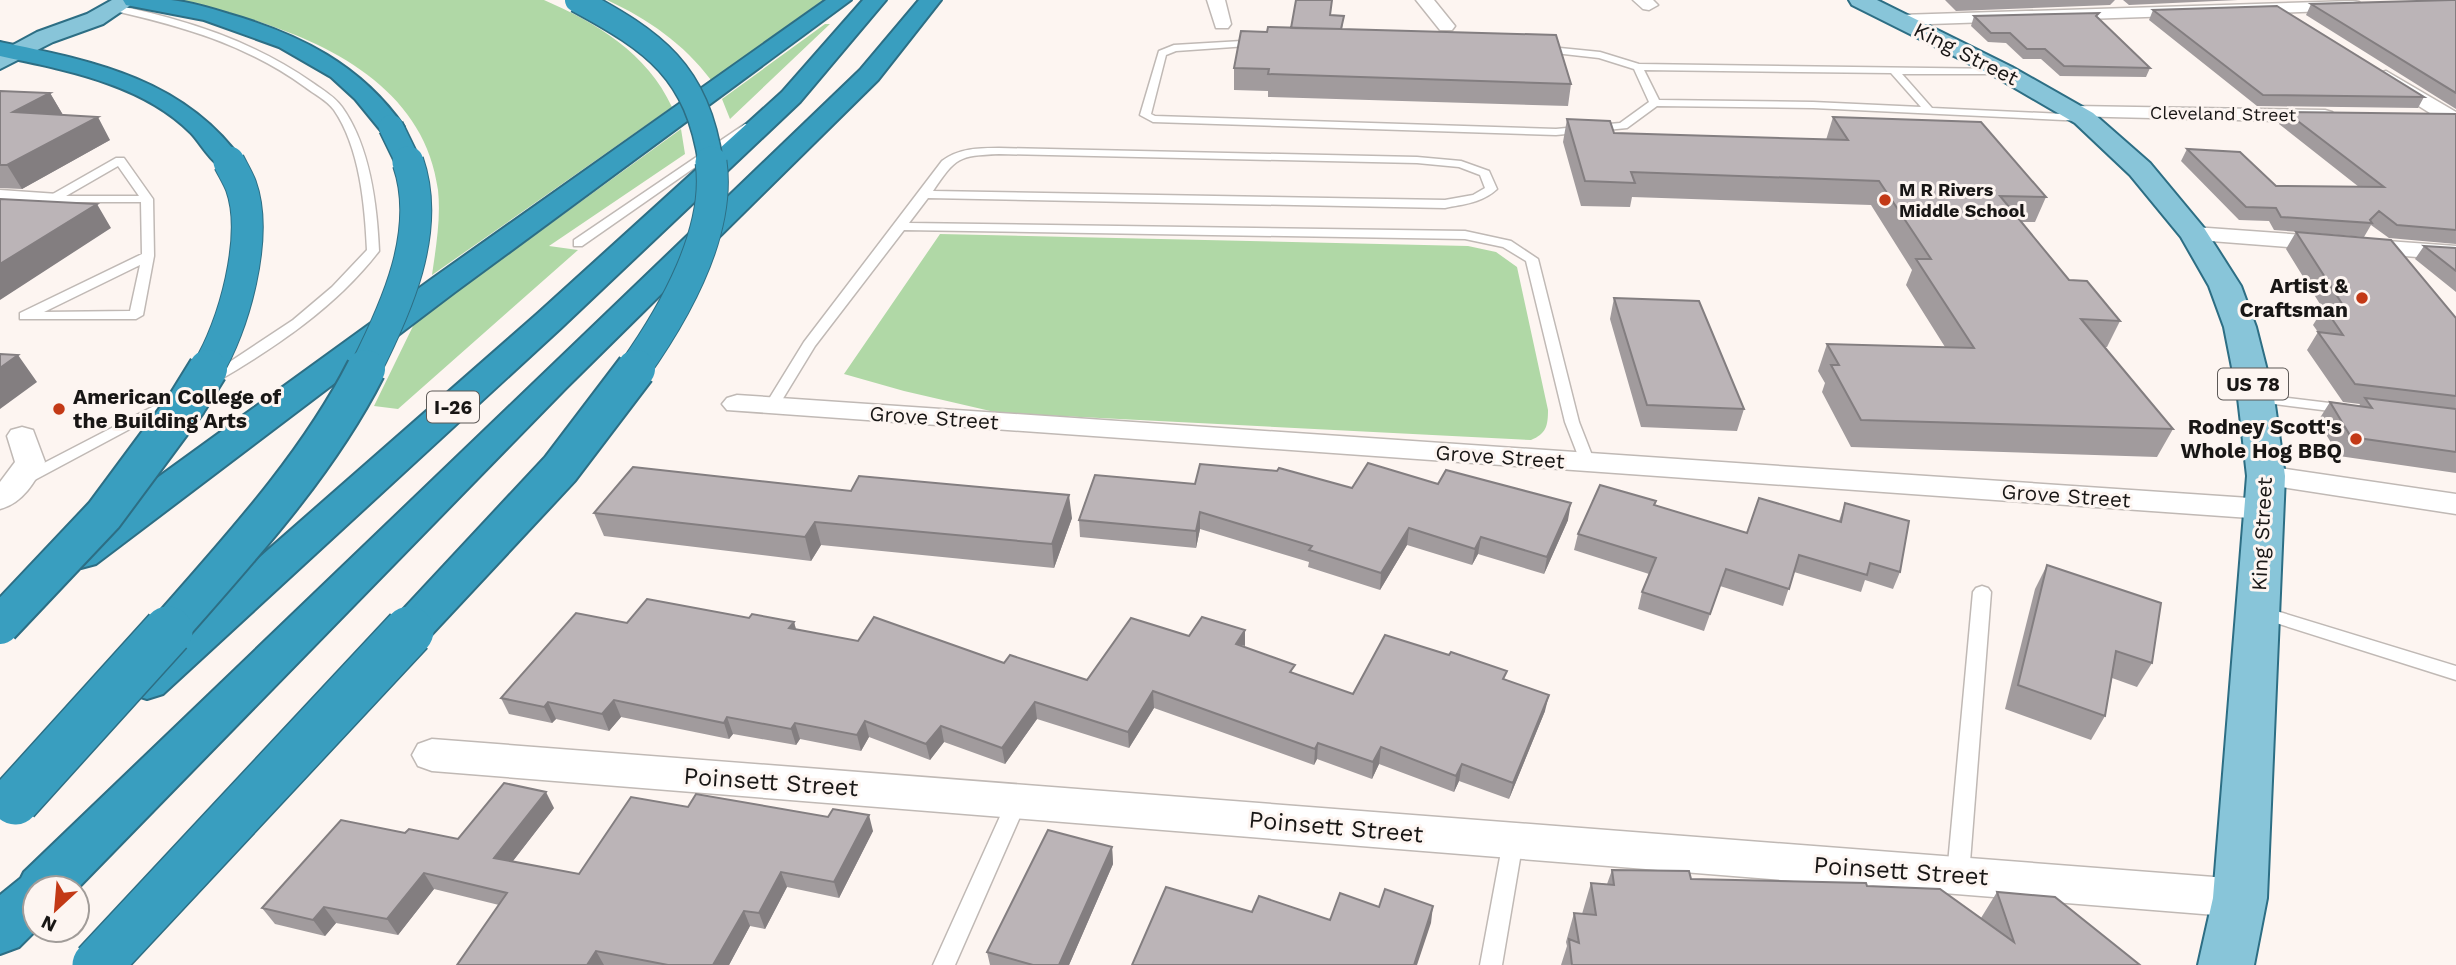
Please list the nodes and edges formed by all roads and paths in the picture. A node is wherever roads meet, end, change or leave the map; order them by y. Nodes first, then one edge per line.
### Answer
1 (90, 0) edge
2 (577, 0) edge
3 (839, 0) edge
4 (875, 0) edge
5 (930, 0) edge
6 (1216, 0) edge
7 (1425, 0) edge
8 (1860, 0) edge
9 (125, 3) edge
10 (2269, 4) edge
11 (2373, 5) edge
12 (1900, 20) junction
13 (1222, 24) dead end
14 (1446, 26) dead end
15 (2310, 30) edge
16 (45, 37) junction
17 (1270, 42) edge
18 (1529, 49) edge
19 (6, 55) edge
20 (2369, 66) edge
21 (1638, 67) junction
22 (1893, 70) junction
23 (2004, 72) junction
24 (791, 97) junction
25 (1655, 103) junction
26 (1929, 110) junction
27 (2079, 115) junction
28 (2339, 116) edge
29 (2409, 117) edge
30 (2454, 119) edge
31 (925, 194) junction
32 (0, 197) edge
33 (148, 199) junction
34 (50, 200) junction
35 (901, 226) junction
36 (2194, 234) junction
37 (578, 243) dead end
38 (2456, 253) edge
39 (148, 256) junction
40 (2256, 398) junction
41 (737, 404) dead end
42 (771, 407) junction
43 (2362, 411) edge
44 (22, 436) dead end
45 (1587, 463) junction
46 (10, 490) edge
47 (2265, 492) junction
48 (2456, 504) edge
49 (1982, 592) dead end
50 (2258, 611) junction
51 (0, 616) edge
52 (0, 625) edge
53 (2456, 673) edge
54 (432, 755) dead end
55 (1017, 801) junction
56 (8, 807) edge
57 (1513, 841) junction
58 (57, 874) edge
59 (1958, 875) junction
60 (2240, 898) junction
61 (21, 910) edge
62 (0, 930) edge
63 (97, 965) edge
64 (944, 965) edge
65 (1491, 965) edge
66 (2226, 965) edge

1 - 16 main road
2 - 63 highway, bridge
3 - 51 highway
4 - 24 highway, I-26
5 - 58 highway, I-26, bridge
6 - 13 street
7 - 14 street
8 - 12 main road, King Street / US 78
9 - 16 main road
9 - 46 lane
9 - 56 highway, bridge
10 - 11 street
10 - 12 street
10 - 15 street
12 - 23 main road, King Street / US 78
16 - 19 main road
17 - 25 lane
18 - 21 lane
19 - 52 highway, bridge
20 - 30 street
21 - 22 lane
21 - 25 lane
22 - 23 lane
22 - 26 lane
23 - 27 main road, King Street / US 78
24 - 37 lane
24 - 56 highway, I-26, bridge
25 - 26 lane
26 - 27 lane
27 - 28 street, Cleveland Street
27 - 36 main road, King Street / US 78
29 - 30 street
31 - 31 lane
31 - 35 lane
32 - 34 street
33 - 34 lane
33 - 34 lane
33 - 39 lane
35 - 42 lane
35 - 45 lane
36 - 38 street
36 - 40 main road, King Street / US 78
39 - 39 lane
40 - 43 lane
40 - 47 main road, King Street / US 78
41 - 42 street, Grove Street
42 - 45 street, Grove Street
44 - 46 street
45 - 47 street, Grove Street
47 - 48 street, Grove Street
47 - 50 main road, King Street / US 78
49 - 59 lane
50 - 53 lane
50 - 60 main road, King Street / US 78
54 - 55 street, Poinsett Street
55 - 57 street, Poinsett Street
55 - 64 lane
57 - 59 street, Poinsett Street
57 - 65 lane
59 - 60 street, Poinsett Street
60 - 66 main road, King Street / US 78
61 - 62 highway

